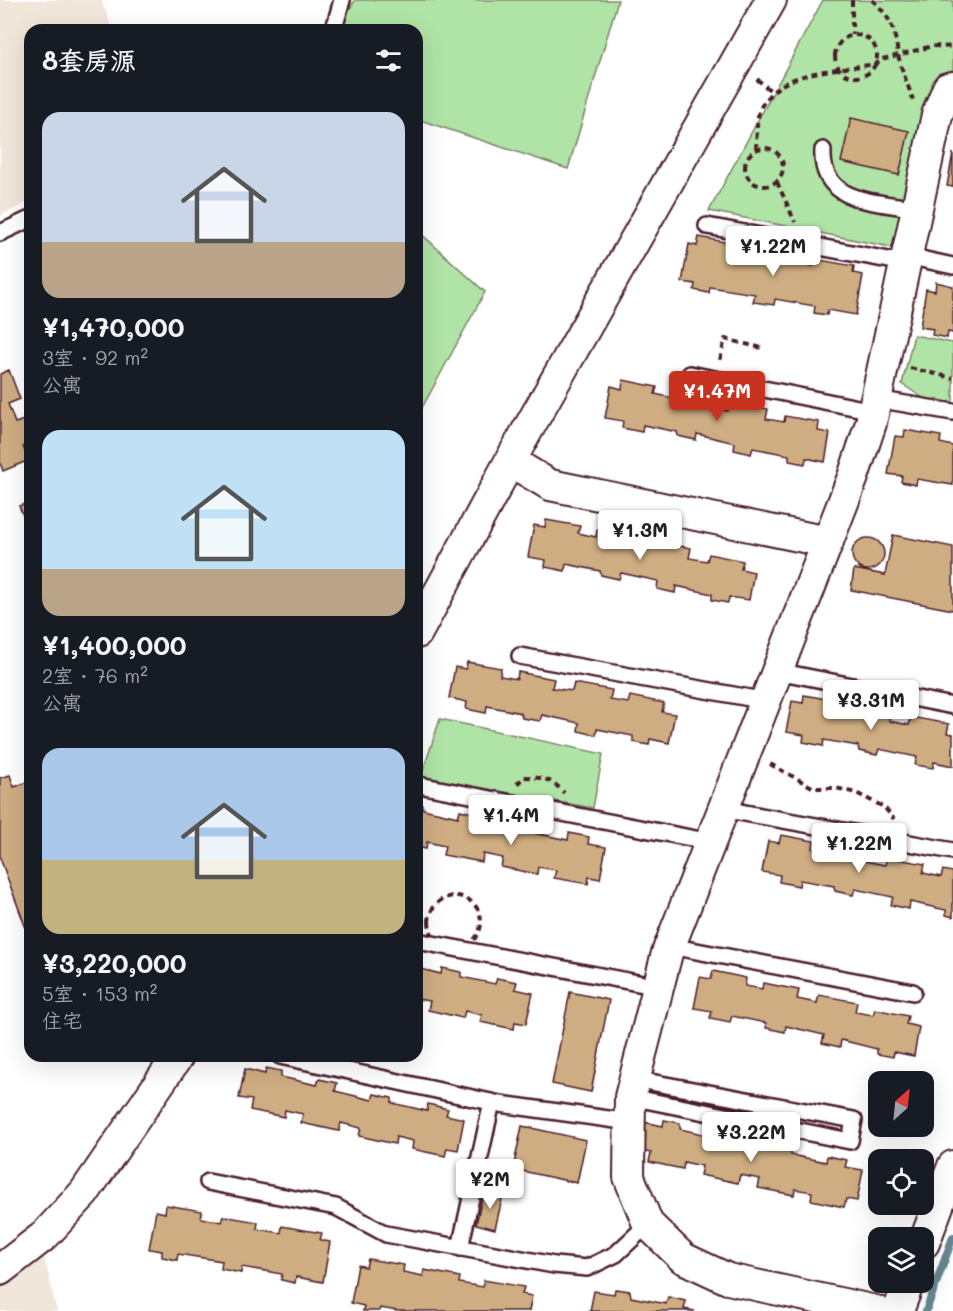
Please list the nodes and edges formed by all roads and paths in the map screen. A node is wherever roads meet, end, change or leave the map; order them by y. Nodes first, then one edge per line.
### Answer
1 (342, 0) edge
2 (771, 0) edge
3 (852, 0) edge
4 (872, 0) edge
5 (335, 24) edge
6 (852, 35) junction
7 (953, 47) edge
8 (898, 55) junction
9 (876, 64) junction
10 (839, 70) junction
11 (953, 87) edge
12 (914, 105) dead end
13 (756, 149) junction
14 (823, 150) dead end
15 (777, 182) junction
16 (917, 209) junction
17 (24, 222) edge
18 (707, 225) dead end
19 (0, 233) edge
20 (804, 244) junction
21 (906, 260) junction
22 (953, 266) edge
23 (762, 348) dead end
24 (906, 368) dead end
25 (690, 374) dead end
26 (953, 378) edge
27 (716, 379) junction
28 (875, 405) junction
29 (953, 412) edge
30 (510, 461) junction
31 (828, 542) junction
32 (423, 622) edge
33 (520, 656) dead end
34 (777, 671) junction
35 (766, 701) junction
36 (953, 706) edge
37 (746, 750) junction
38 (423, 786) edge
39 (723, 809) junction
40 (711, 842) junction
41 (904, 842) junction
42 (953, 851) edge
43 (423, 942) edge
44 (670, 946) junction
45 (447, 947) junction
46 (658, 987) junction
47 (913, 992) dead end
48 (174, 1062) edge
49 (308, 1062) edge
50 (631, 1099) junction
51 (492, 1102) junction
52 (953, 1166) edge
53 (208, 1182) dead end
54 (648, 1224) junction
55 (930, 1227) edge
56 (460, 1248) junction
57 (0, 1270) edge
58 (905, 1293) edge
59 (876, 1311) edge
60 (898, 1311) edge

1 - 5 lane
2 - 30 street
3 - 6 path
4 - 8 path
6 - 9 path
6 - 10 path
7 - 8 path
8 - 9 path
8 - 12 path
9 - 10 path
9 - 10 path
10 - 13 path
11 - 16 street
13 - 15 path
13 - 15 path
14 - 16 lane
15 - 20 path
16 - 21 street
17 - 19 lane
18 - 20 lane
20 - 21 lane
21 - 22 lane
21 - 28 street
23 - 27 path
24 - 26 path
25 - 27 lane
27 - 28 lane
28 - 29 lane
28 - 31 street
30 - 31 street
30 - 32 street
31 - 34 street
33 - 35 lane
34 - 35 street
34 - 36 lane
35 - 37 street
37 - 39 street
37 - 41 path
38 - 40 lane
39 - 40 street
39 - 41 lane
40 - 44 street
41 - 42 lane
43 - 45 lane
44 - 46 street
44 - 47 lane
45 - 45 path
45 - 46 lane
46 - 50 street
48 - 57 street
49 - 51 lane
50 - 50 lane
50 - 51 lane
50 - 54 street
51 - 56 lane
52 - 55 street
53 - 56 lane
54 - 56 lane
54 - 59 street
58 - 60 street

